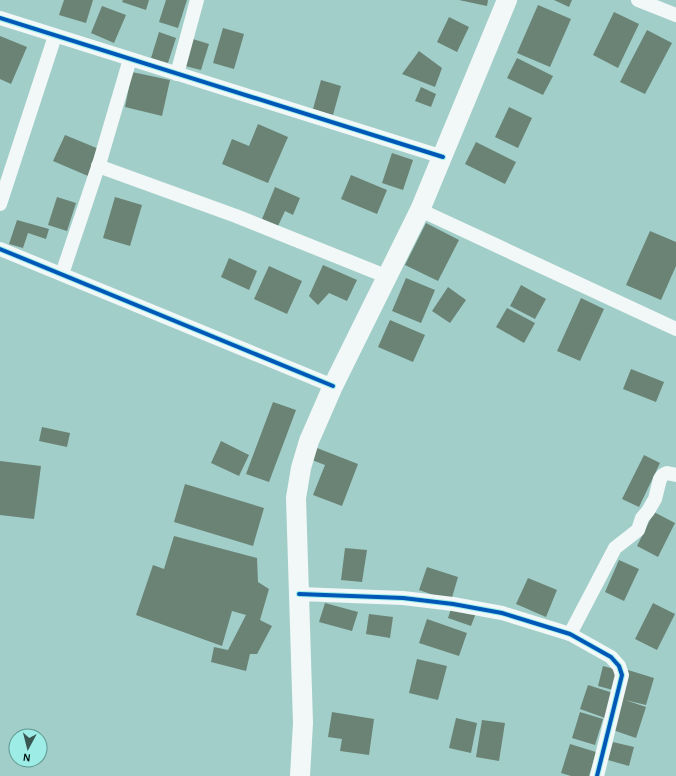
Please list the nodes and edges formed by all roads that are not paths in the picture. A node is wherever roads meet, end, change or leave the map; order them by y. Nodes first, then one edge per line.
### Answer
1 (197, 0) edge
2 (507, 0) edge
3 (638, 0) edge
4 (676, 15) edge
5 (0, 18) edge
6 (55, 36) junction
7 (130, 59) junction
8 (177, 74) junction
9 (443, 157) junction
10 (98, 166) junction
11 (0, 204) edge
12 (420, 210) junction
13 (0, 249) edge
14 (62, 274) junction
15 (388, 277) junction
16 (676, 329) edge
17 (333, 386) junction
18 (676, 475) edge
19 (298, 594) junction
20 (570, 634) junction
21 (300, 776) edge
22 (597, 776) edge

1 - 8 street
2 - 9 main road
3 - 4 street
5 - 6 street
6 - 7 street
6 - 11 street
7 - 8 street
7 - 10 street
8 - 9 street
9 - 12 main road
10 - 14 street
10 - 15 street
12 - 15 main road
12 - 16 street
13 - 14 street
14 - 17 street
15 - 17 main road
17 - 19 main road
18 - 20 street
19 - 20 street
19 - 21 main road
20 - 22 street

